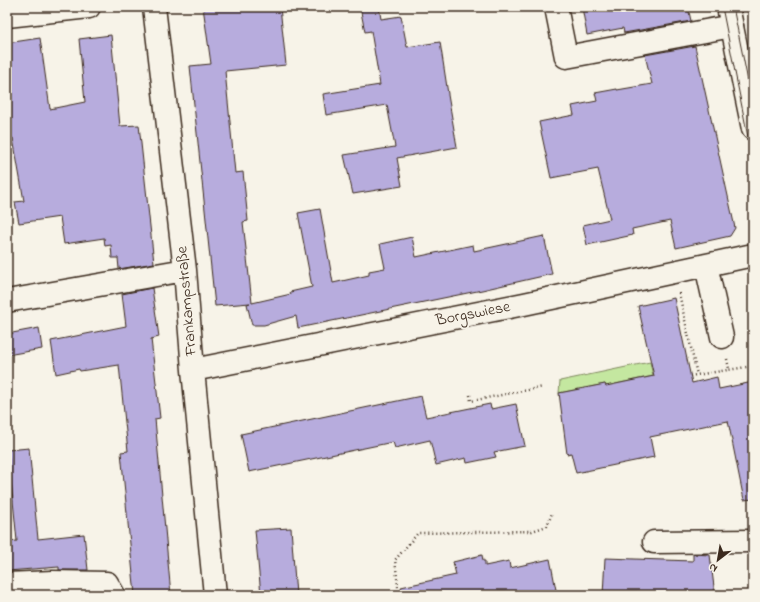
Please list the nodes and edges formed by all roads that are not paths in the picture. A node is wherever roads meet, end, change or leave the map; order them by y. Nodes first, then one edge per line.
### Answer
1 (89, 7) edge
2 (154, 7) edge
3 (556, 7) edge
4 (7, 16) edge
5 (730, 17) edge
6 (753, 129) edge
7 (753, 255) edge
8 (706, 265) junction
9 (185, 270) junction
10 (7, 301) edge
11 (722, 338) dead end
12 (193, 370) junction
13 (753, 541) edge
14 (654, 542) dead end
15 (7, 584) edge
16 (114, 595) edge
17 (215, 595) edge

1 - 4 street
2 - 9 street, Frankampstraße
3 - 5 street
5 - 6 street
7 - 8 street, Borgswiese
8 - 11 street
8 - 12 street, Borgswiese
9 - 10 street
9 - 12 street, Frankampstraße
12 - 17 street, Frankampstraße
13 - 14 street
15 - 16 street

